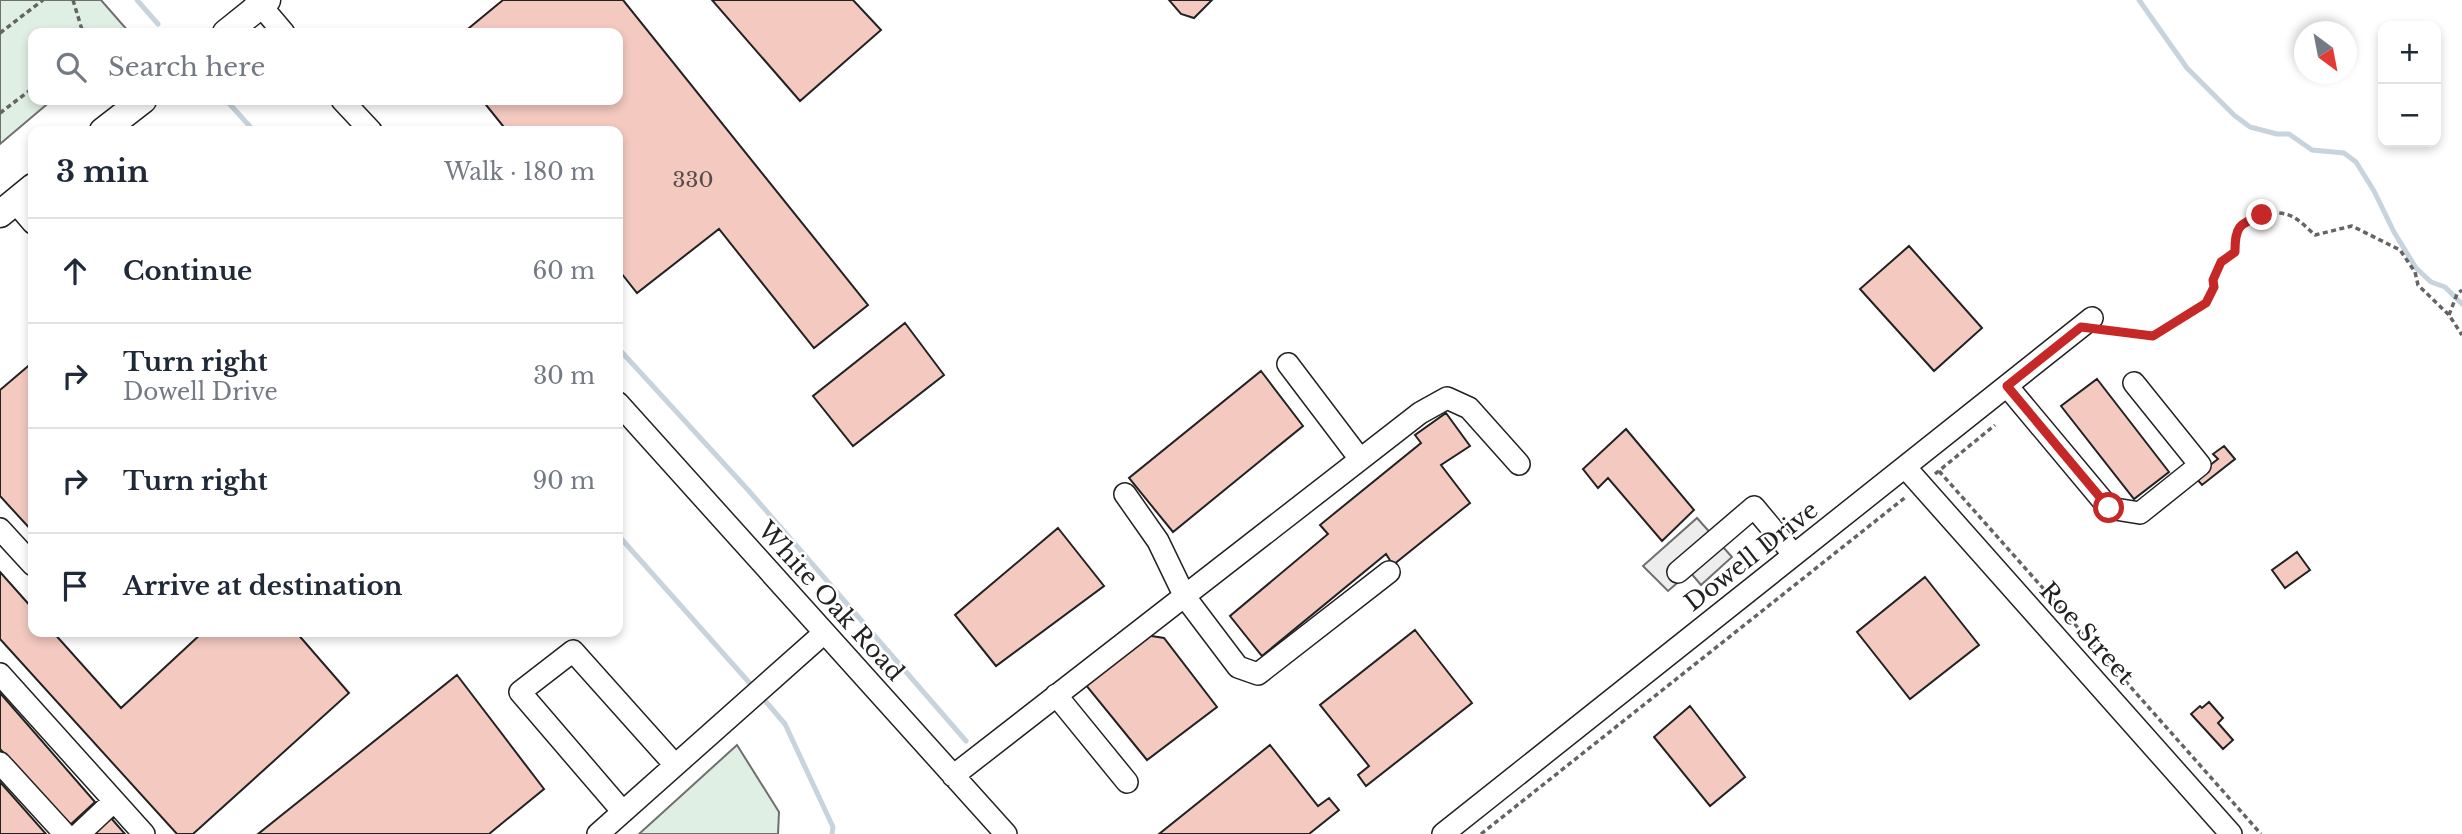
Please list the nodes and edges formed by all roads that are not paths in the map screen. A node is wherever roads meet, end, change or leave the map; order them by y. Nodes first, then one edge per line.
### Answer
1 (261, 2) edge
2 (232, 28) edge
3 (280, 28) edge
4 (137, 105) edge
5 (347, 105) edge
6 (109, 126) edge
7 (366, 126) edge
8 (16, 201) edge
9 (28, 217) edge
10 (2086, 322) road end
11 (1288, 364) dead end
12 (2134, 383) dead end
13 (2007, 386) junction
14 (623, 409) edge
15 (1360, 459) junction
16 (1519, 464) dead end
17 (1905, 467) junction
18 (1125, 494) dead end
19 (0, 529) edge
20 (1794, 555) junction
21 (28, 560) edge
22 (1389, 572) dead end
23 (1678, 572) dead end
24 (1185, 597) junction
25 (824, 633) junction
26 (0, 674) edge
27 (1056, 695) junction
28 (0, 763) edge
29 (676, 765) junction
30 (953, 775) junction
31 (1127, 782) dead end
32 (114, 801) junction
33 (622, 812) junction
34 (65, 834) edge
35 (79, 834) edge
36 (144, 834) edge
37 (598, 834) edge
38 (1006, 834) edge
39 (1443, 834) edge
40 (2231, 834) edge

1 - 2 main road
1 - 3 street
4 - 6 main road
5 - 7 street
8 - 9 street
10 - 13 street, Dowell Drive
11 - 15 street
12 - 13 street
13 - 17 street, Dowell Drive
14 - 25 street, White Oak Road
15 - 16 street
15 - 24 street
17 - 20 street, Dowell Drive
17 - 40 street, Roe Street
18 - 24 street
19 - 21 street
20 - 23 street
20 - 39 street, Dowell Drive
22 - 24 street
24 - 27 street
25 - 29 street
25 - 30 street, White Oak Road
26 - 32 street
27 - 30 street
27 - 31 street
28 - 34 street
29 - 33 street
29 - 33 street
30 - 38 street, White Oak Road
32 - 35 street
32 - 36 street
33 - 37 street

